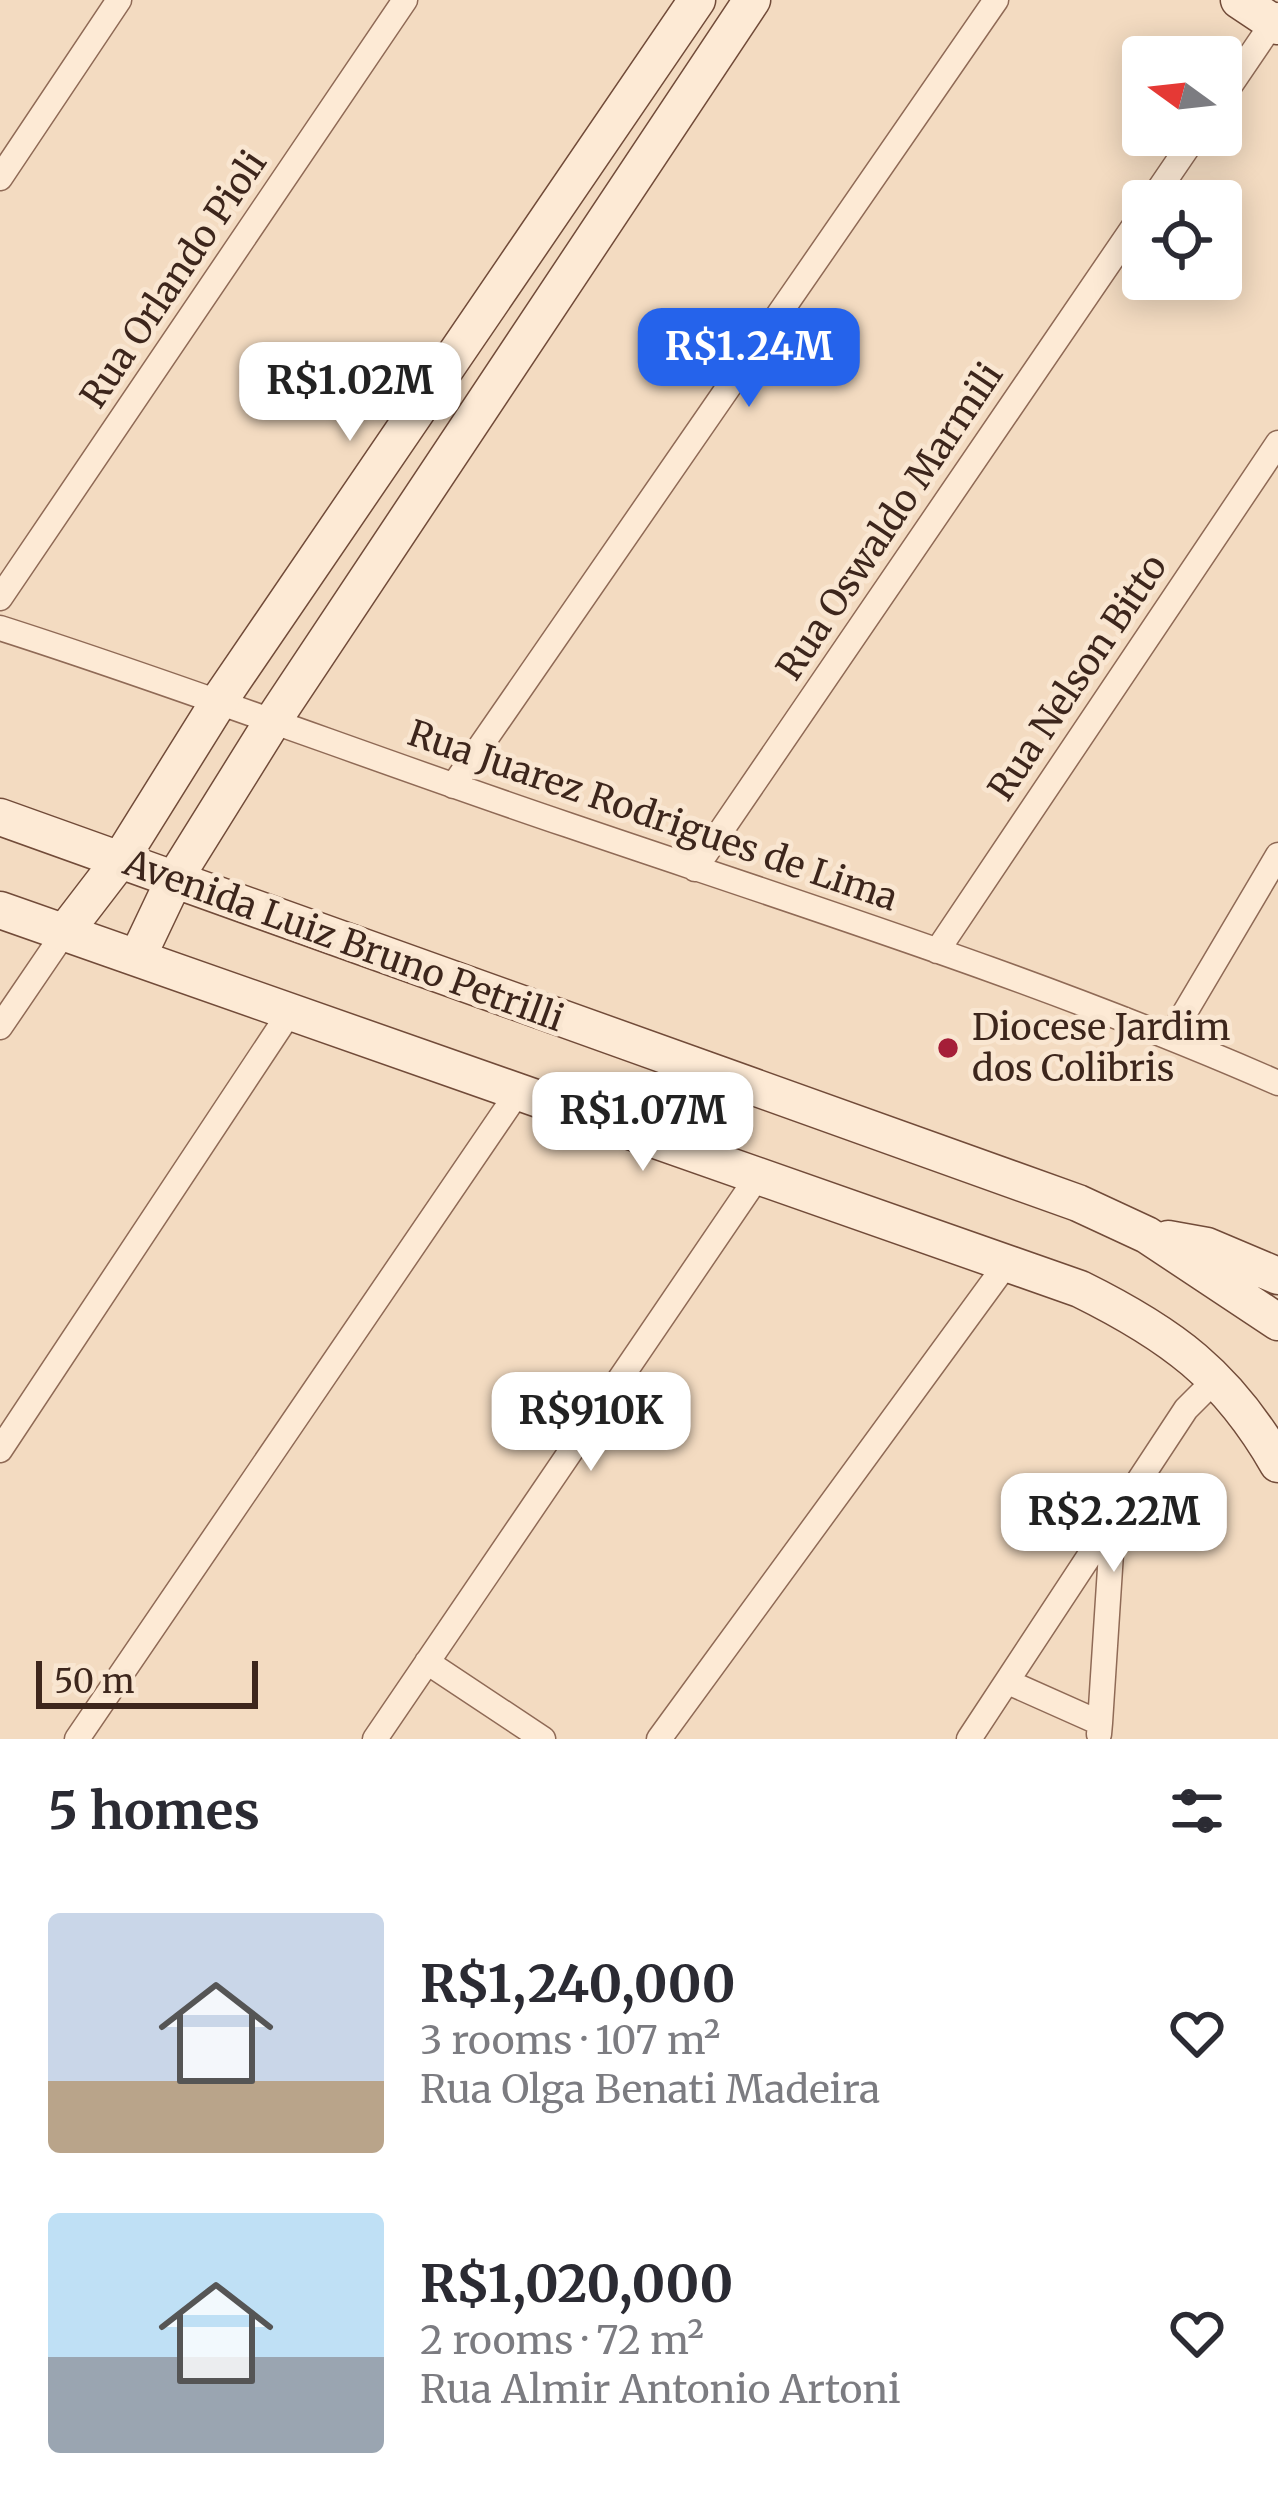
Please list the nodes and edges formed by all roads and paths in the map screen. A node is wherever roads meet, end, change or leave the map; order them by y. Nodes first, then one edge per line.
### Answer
1 (119, 0) edge
2 (405, 0) edge
3 (698, 0) edge
4 (752, 0) edge
5 (996, 0) edge
6 (1239, 0) edge
7 (1276, 21) edge
8 (1242, 69) edge
9 (0, 178) edge
10 (1122, 244) edge
11 (1278, 443) edge
12 (0, 598) edge
13 (0, 628) edge
14 (220, 698) junction
15 (274, 719) junction
16 (453, 786) junction
17 (0, 818) edge
18 (1278, 855) edge
19 (120, 860) junction
20 (695, 868) junction
21 (176, 878) junction
22 (0, 910) edge
23 (64, 933) junction
24 (937, 951) junction
25 (137, 958) junction
26 (290, 1012) junction
27 (0, 1027) edge
28 (1171, 1036) junction
29 (691, 1065) junction
30 (1278, 1083) edge
31 (518, 1092) junction
32 (657, 1140) junction
33 (758, 1176) junction
34 (1147, 1234) junction
35 (1007, 1263) junction
36 (1278, 1276) edge
37 (1278, 1322) edge
38 (1218, 1377) junction
39 (0, 1450) edge
40 (1278, 1464) edge
41 (1113, 1520) junction
42 (428, 1662) junction
43 (1008, 1682) junction
44 (1100, 1731) edge
45 (77, 1739) edge
46 (375, 1739) edge
47 (543, 1739) edge
48 (659, 1739) edge
49 (969, 1739) edge

1 - 9 street
2 - 12 street, Rua Orlando Pioli
3 - 14 main road
4 - 15 main road
5 - 16 street
6 - 7 main road
7 - 8 street
10 - 20 street, Rua Oswaldo Marmili
11 - 24 street, Rua Nelson Bitto
13 - 14 street, Rua Juarez Rodrigues de Lima
14 - 15 street, Rua Juarez Rodrigues de Lima
14 - 19 main road
15 - 16 street, Rua Juarez Rodrigues de Lima
15 - 21 main road
16 - 20 street, Rua Juarez Rodrigues de Lima
17 - 19 main road, Avenida Luiz Bruno Petrilli
18 - 28 street
19 - 21 main road, Avenida Luiz Bruno Petrilli
19 - 23 main road
20 - 24 street, Rua Juarez Rodrigues de Lima
21 - 25 main road
21 - 29 main road, Avenida Luiz Bruno Petrilli
22 - 23 main road
23 - 25 main road
23 - 27 street
24 - 28 street, Rua Juarez Rodrigues de Lima
25 - 26 main road
26 - 31 main road
26 - 39 street
28 - 30 street, Rua Juarez Rodrigues de Lima
29 - 32 main road
29 - 34 main road, Avenida Luiz Bruno Petrilli
31 - 32 main road
31 - 45 street
32 - 33 main road
33 - 35 main road
33 - 42 street
34 - 36 main road
34 - 37 main road, Avenida Luiz Bruno Petrilli
35 - 38 main road
35 - 48 street
38 - 40 main road
38 - 41 street
41 - 43 street
41 - 44 street
42 - 46 street
42 - 47 street
43 - 44 street
43 - 49 street

